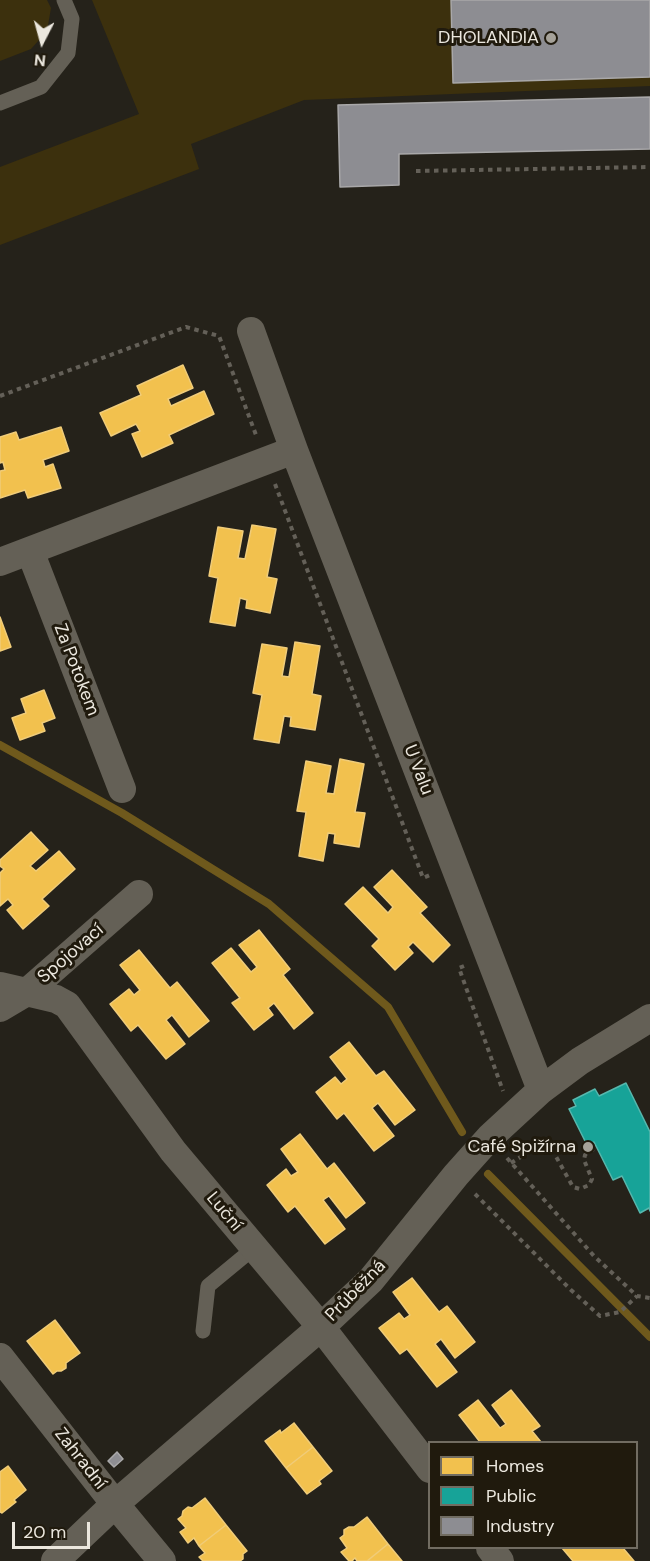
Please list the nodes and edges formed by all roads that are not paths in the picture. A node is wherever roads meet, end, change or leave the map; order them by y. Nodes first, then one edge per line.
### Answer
1 (64, 0) edge
2 (0, 103) edge
3 (251, 331) dead end
4 (294, 450) junction
5 (30, 551) junction
6 (0, 562) edge
7 (122, 789) dead end
8 (139, 894) dead end
9 (14, 989) edge
10 (0, 1008) edge
11 (650, 1018) edge
12 (541, 1090) junction
13 (254, 1248) junction
14 (321, 1327) junction
15 (203, 1331) dead end
16 (0, 1357) edge
17 (428, 1467) edge
18 (115, 1504) junction
19 (491, 1549) edge
20 (55, 1561) edge
21 (162, 1561) edge
22 (500, 1561) edge

1 - 2 lane
3 - 4 street, U Valu
4 - 5 street
4 - 12 street, U Valu
5 - 6 street
5 - 7 street, Za Potokem
8 - 9 street, Spojovací
9 - 10 street, Spojovací
9 - 13 street, Luční
11 - 12 street, Průběžná
12 - 14 street, Průběžná
13 - 14 street, Luční
13 - 15 lane
14 - 17 street, Luční
14 - 18 street, Průběžná
16 - 18 street, Zahradní
18 - 20 street, Průběžná
18 - 21 street, Zahradní
19 - 22 street

